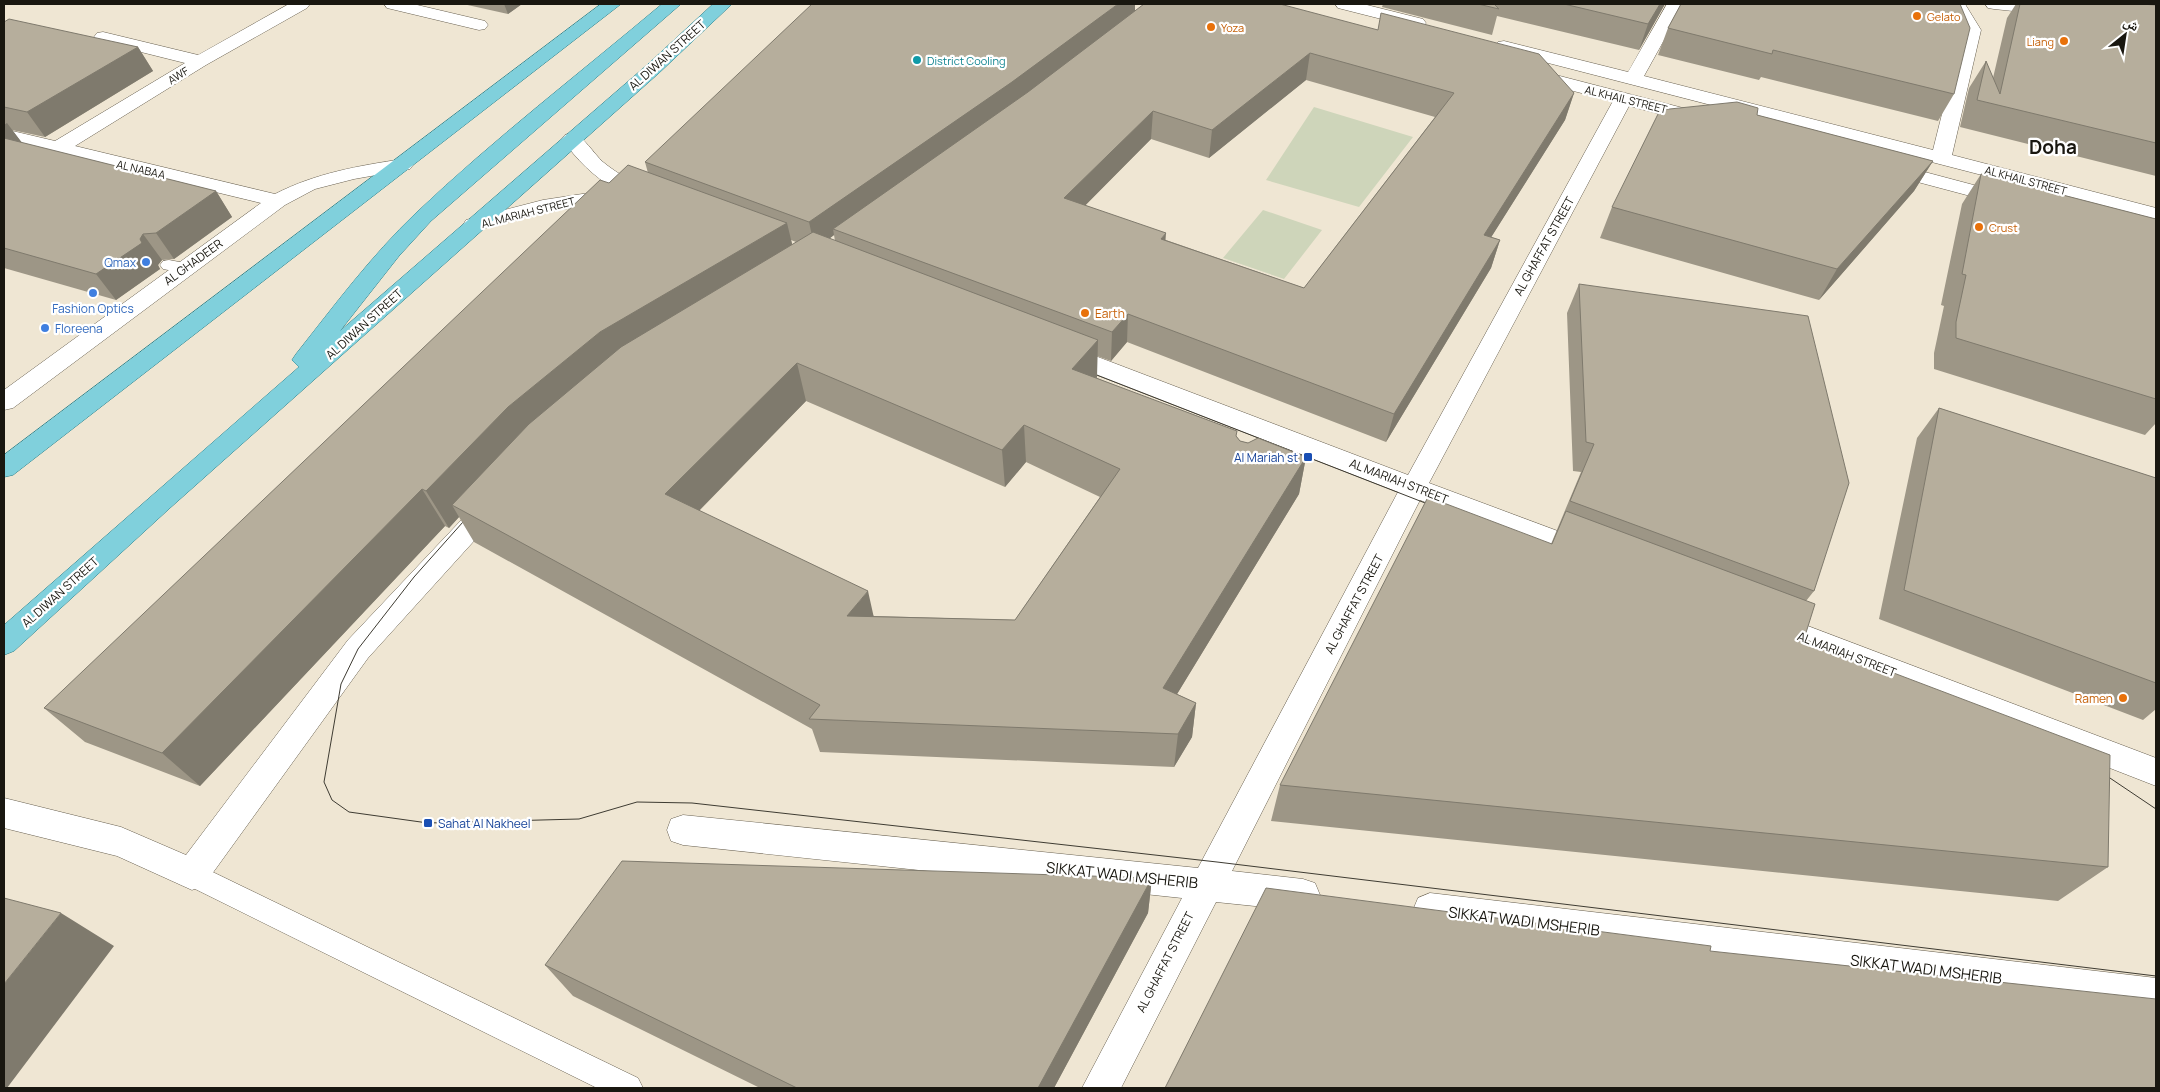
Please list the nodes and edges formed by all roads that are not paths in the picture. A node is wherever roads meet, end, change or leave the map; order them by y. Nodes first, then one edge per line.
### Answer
1 (301, 4) edge
2 (393, 4) edge
3 (612, 4) edge
4 (672, 4) edge
5 (723, 4) edge
6 (1344, 4) edge
7 (1674, 4) edge
8 (1957, 4) edge
9 (1994, 4) edge
10 (2070, 12) edge
11 (479, 25) dead end
12 (1434, 28) edge
13 (103, 37) edge
14 (1490, 42) edge
15 (200, 61) junction
16 (1514, 70) edge
17 (1633, 80) junction
18 (1582, 88) junction
19 (1618, 110) junction
20 (1719, 124) edge
21 (4, 135) edge
22 (572, 139) junction
23 (57, 149) junction
24 (1942, 158) junction
25 (1870, 164) edge
26 (403, 165) junction
27 (641, 194) junction
28 (278, 201) junction
29 (667, 203) edge
30 (2022, 204) edge
31 (2156, 214) edge
32 (474, 225) junction
33 (1034, 342) edge
34 (4, 402) edge
35 (267, 409) junction
36 (4, 468) edge
37 (513, 480) edge
38 (1414, 487) junction
39 (1607, 561) edge
40 (1745, 614) edge
41 (4, 643) edge
42 (2156, 772) edge
43 (4, 813) edge
44 (683, 830) dead end
45 (192, 874) junction
46 (1206, 884) junction
47 (1334, 899) edge
48 (1404, 907) edge
49 (2156, 996) edge
50 (628, 1088) edge
51 (1101, 1088) edge

1 - 15 street, AWF
2 - 11 street
3 - 26 main road
4 - 35 main road
5 - 22 main road, AL DIWAN STREET
6 - 12 street
7 - 17 street
8 - 24 street
9 - 10 street
13 - 15 street
14 - 17 street, AL KHAIL STREET
15 - 23 street, AWF
16 - 18 street, AL KHAIL STREET
17 - 24 street, AL KHAIL STREET
18 - 19 street, AL KHAIL STREET
18 - 19 street
19 - 20 street, AL KHAIL STREET
19 - 38 street, AL GHAFFAT STREET
21 - 23 street, AL NABAA
22 - 27 street, AL MARIAH STREET
22 - 32 main road, AL DIWAN STREET
23 - 28 street, AL NABAA
24 - 31 street, AL KHAIL STREET
25 - 30 street, AL KHAIL STREET
26 - 28 street, AL GHADEER
26 - 36 main road
27 - 29 street, AL MARIAH STREET
27 - 32 street, AL MARIAH STREET
28 - 34 street, AL GHADEER
32 - 35 main road, AL DIWAN STREET
33 - 38 street, AL MARIAH STREET
35 - 41 main road, AL DIWAN STREET
37 - 45 street
38 - 39 street, AL MARIAH STREET
38 - 46 street, AL GHAFFAT STREET
40 - 42 street, AL MARIAH STREET
43 - 45 street
44 - 46 street, SIKKAT WADI MSHERIB
45 - 50 lane
46 - 47 street, SIKKAT WADI MSHERIB
46 - 51 street, AL GHAFFAT STREET
48 - 49 street, SIKKAT WADI MSHERIB

